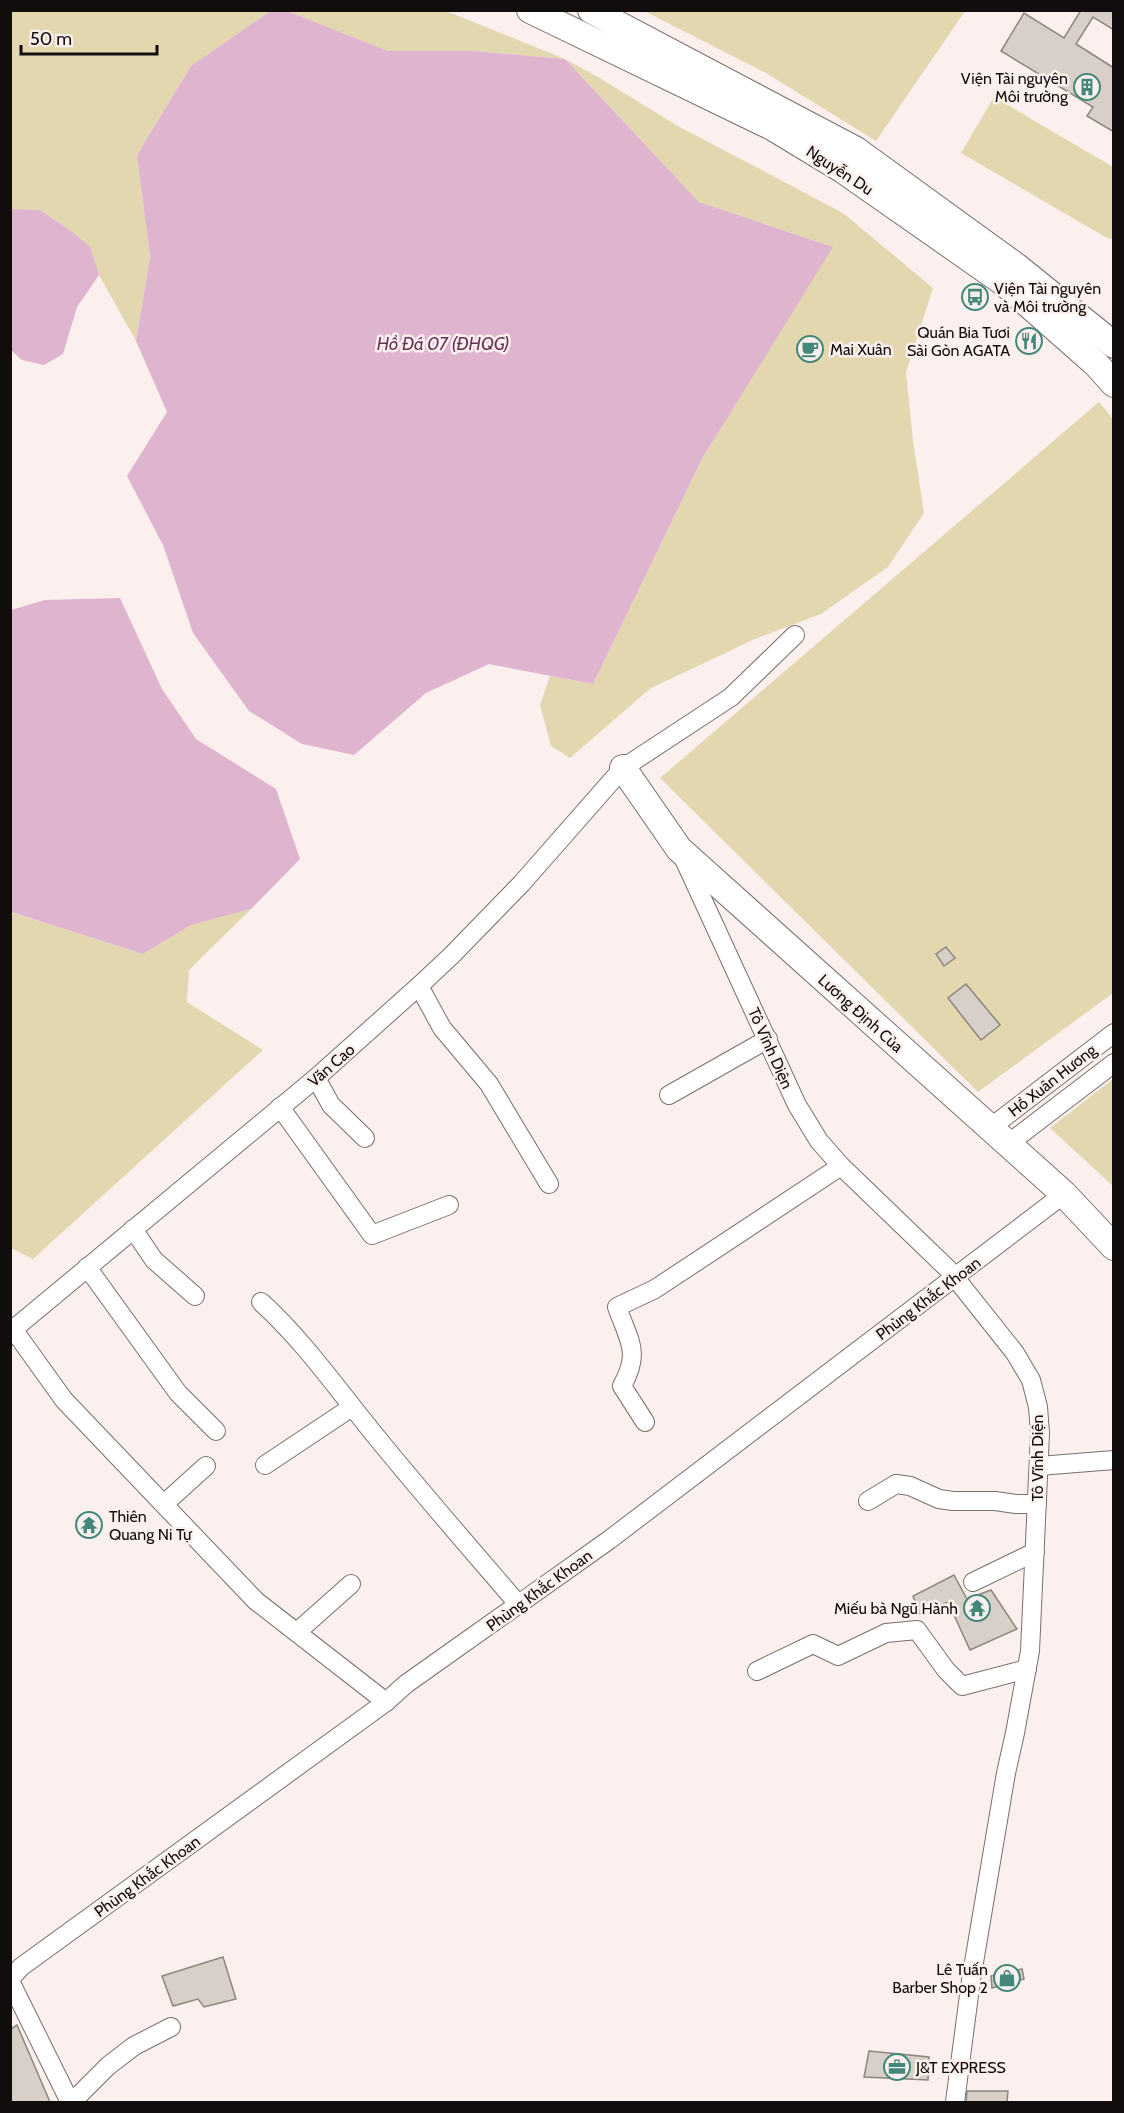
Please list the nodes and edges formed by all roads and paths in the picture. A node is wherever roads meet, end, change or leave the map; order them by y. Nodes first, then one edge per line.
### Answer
1 (530, 10) edge
2 (591, 10) edge
3 (1113, 345) edge
4 (1105, 358) edge
5 (1113, 384) edge
6 (795, 635) dead end
7 (623, 768) junction
8 (679, 849) junction
9 (418, 986) junction
10 (1113, 1033) edge
11 (768, 1039) junction
12 (1113, 1063) edge
13 (316, 1078) junction
14 (669, 1095) dead end
15 (280, 1107) junction
16 (999, 1136) junction
17 (365, 1138) dead end
18 (841, 1166) junction
19 (549, 1184) dead end
20 (1064, 1194) junction
21 (449, 1205) dead end
22 (133, 1229) junction
23 (1113, 1247) edge
24 (87, 1267) junction
25 (955, 1277) junction
26 (195, 1296) dead end
27 (261, 1302) dead end
28 (12, 1330) edge
29 (352, 1407) junction
30 (645, 1422) dead end
31 (216, 1431) dead end
32 (1113, 1460) edge
33 (265, 1465) dead end
34 (206, 1466) dead end
35 (1039, 1466) junction
36 (868, 1501) dead end
37 (164, 1504) junction
38 (1037, 1504) junction
39 (1035, 1552) junction
40 (973, 1582) dead end
41 (351, 1584) dead end
42 (519, 1605) junction
43 (297, 1632) junction
44 (1027, 1669) junction
45 (757, 1671) dead end
46 (386, 1702) junction
47 (10, 1980) edge
48 (171, 2027) dead end
49 (71, 2103) edge
50 (955, 2103) edge

1 - 4 street, Nguyễn Du
2 - 3 street, Nguyễn Du
4 - 5 street, Nguyễn Du
6 - 7 street, Văn Cao
7 - 8 street, Lương Định Của
7 - 9 street, Văn Cao
8 - 11 street, Tô Vĩnh Diện
8 - 16 street, Lương Định Của
9 - 13 street, Văn Cao
9 - 19 street
10 - 16 street, Hồ Xuân Hương
11 - 14 street
11 - 18 street, Tô Vĩnh Diện
12 - 16 street, Hồ Xuân Hương
13 - 15 street, Văn Cao
13 - 17 street
15 - 21 street
15 - 22 street, Văn Cao
16 - 20 street, Lương Định Của
18 - 25 street, Tô Vĩnh Diện
18 - 30 street
20 - 23 street, Lương Định Của
20 - 25 street, Phùng Khắc Khoan
22 - 24 street, Văn Cao
22 - 26 street
24 - 28 street, Văn Cao
24 - 31 street
25 - 35 street, Tô Vĩnh Diện
25 - 42 street, Phùng Khắc Khoan
27 - 29 street
28 - 37 street
29 - 33 street
29 - 42 street
32 - 35 street
34 - 37 street
35 - 38 street, Tô Vĩnh Diện
36 - 38 street
37 - 43 street
38 - 39 street, Tô Vĩnh Diện
39 - 40 street
39 - 44 street, Tô Vĩnh Diện
41 - 43 street
42 - 46 street, Phùng Khắc Khoan
43 - 46 street
44 - 45 street
44 - 50 street, Tô Vĩnh Diện
46 - 47 street, Phùng Khắc Khoan
47 - 49 street
48 - 49 street

